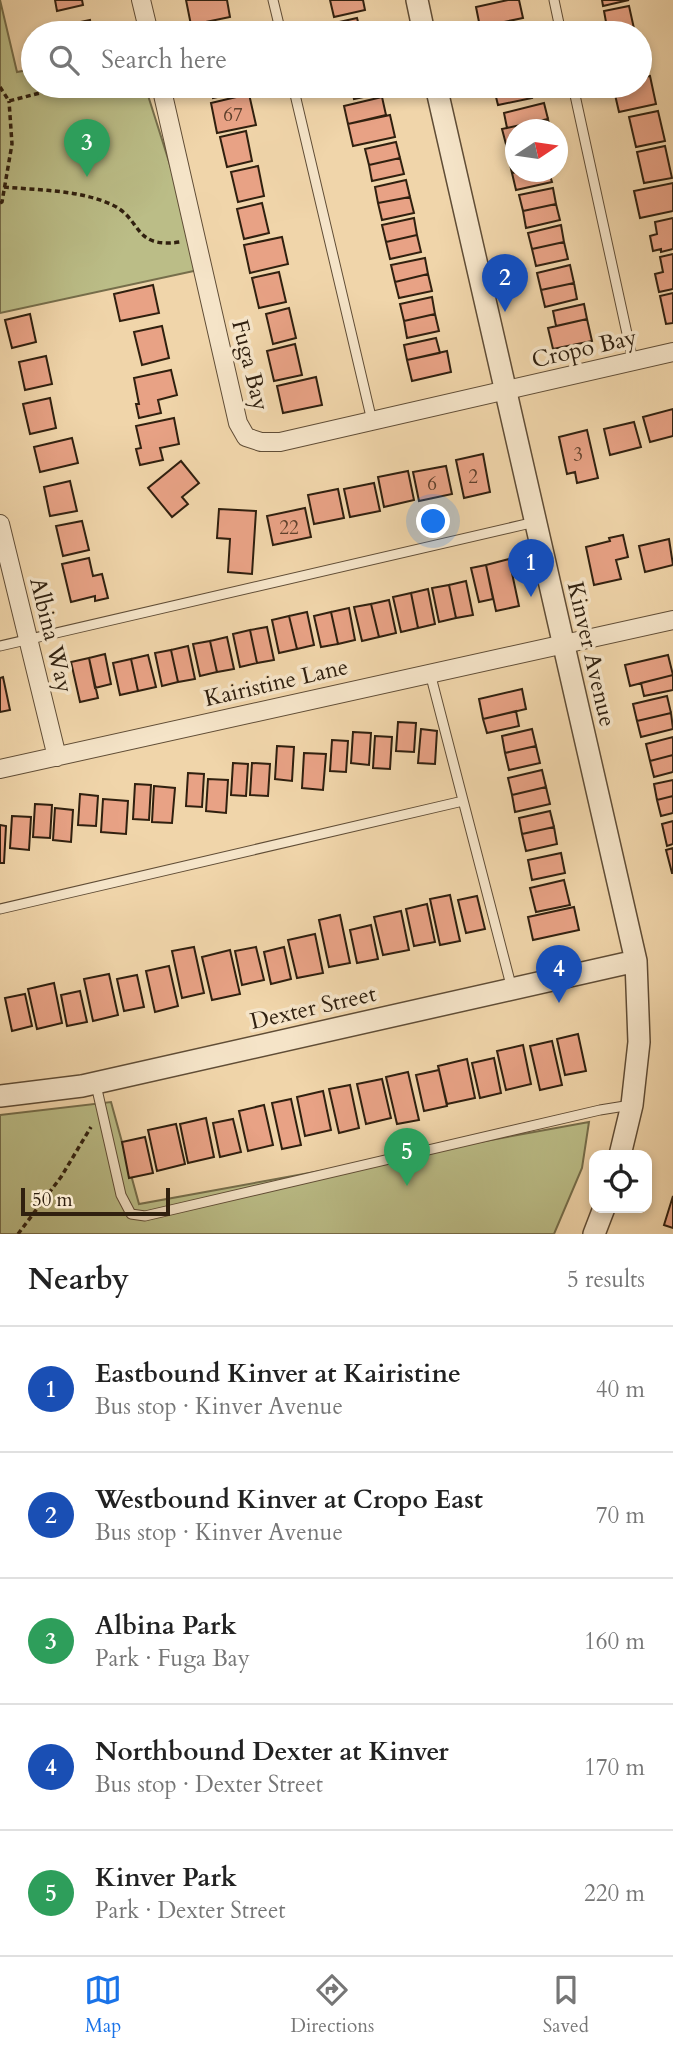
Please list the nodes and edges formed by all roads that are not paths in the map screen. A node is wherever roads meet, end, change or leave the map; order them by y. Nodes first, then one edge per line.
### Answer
1 (141, 0) edge
2 (273, 0) edge
3 (417, 0) edge
4 (554, 0) edge
5 (146, 21) edge
6 (278, 21) edge
7 (421, 21) edge
8 (558, 21) edge
9 (164, 98) edge
10 (296, 98) edge
11 (439, 98) edge
12 (576, 98) edge
13 (673, 352) edge
14 (633, 361) junction
15 (505, 392) junction
16 (372, 421) junction
17 (535, 522) junction
18 (0, 524) edge
19 (673, 620) edge
20 (28, 639) junction
21 (562, 643) junction
22 (0, 646) edge
23 (430, 673) junction
24 (57, 757) junction
25 (0, 769) edge
26 (463, 801) junction
27 (0, 909) edge
28 (636, 961) junction
29 (512, 989) junction
30 (96, 1083) junction
31 (0, 1096) edge
32 (632, 1105) junction
33 (621, 1150) edge
34 (602, 1213) edge
35 (594, 1234) edge

1 - 5 street
2 - 6 lane
3 - 7 street
4 - 8 lane
9 - 16 street, Fuga Bay
10 - 16 lane
11 - 15 street, Kinver Avenue
12 - 14 lane
13 - 14 street, Cropo Bay
14 - 15 street, Cropo Bay
15 - 16 street, Fuga Bay
15 - 17 street, Kinver Avenue
17 - 20 lane
17 - 21 street, Kinver Avenue
18 - 20 street, Albina Way
19 - 21 street, Kairistine Lane
20 - 22 lane
20 - 24 street, Albina Way
21 - 23 street, Kairistine Lane
21 - 28 street, Kinver Avenue
23 - 24 street, Kairistine Lane
23 - 26 lane
24 - 25 street, Kairistine Lane
26 - 27 lane
26 - 29 lane
28 - 29 street, Dexter Street
28 - 32 street, Kinver Avenue
29 - 30 street, Dexter Street
30 - 31 street, Dexter Street
30 - 32 lane
32 - 33 street, Kinver Avenue
34 - 35 street

